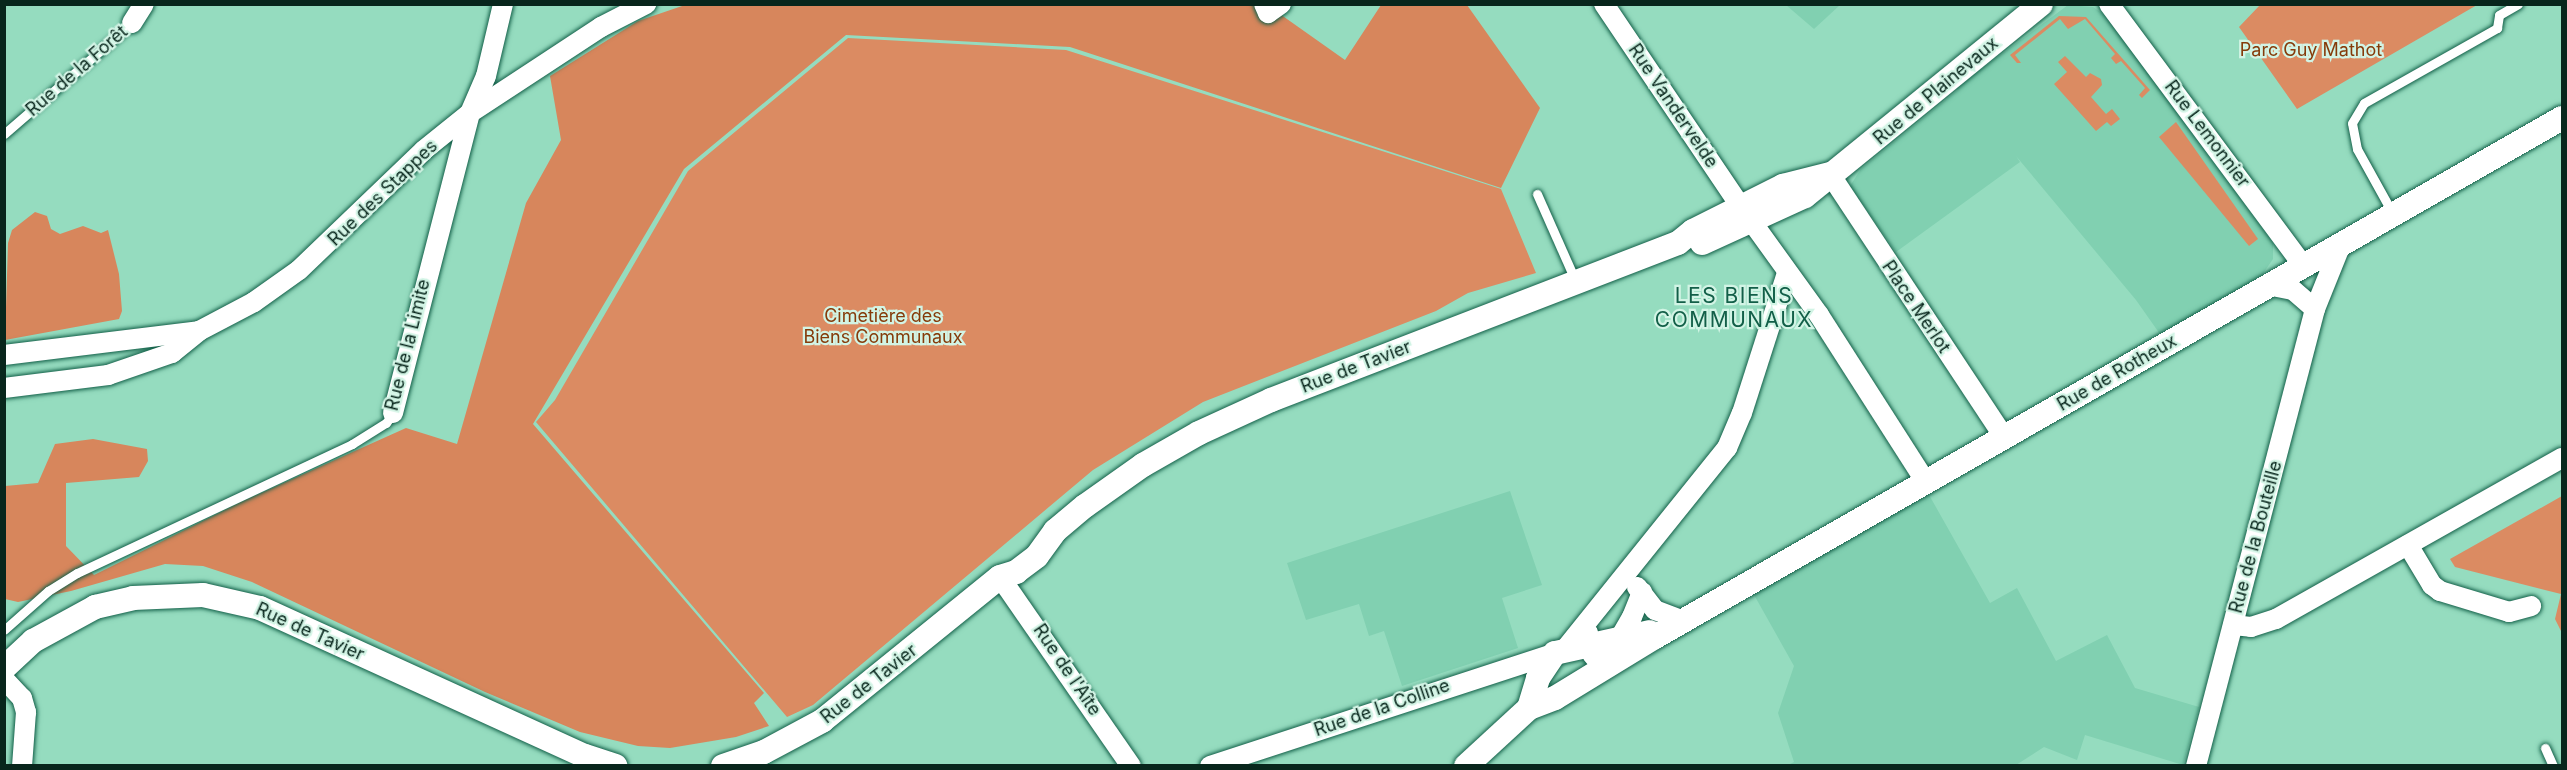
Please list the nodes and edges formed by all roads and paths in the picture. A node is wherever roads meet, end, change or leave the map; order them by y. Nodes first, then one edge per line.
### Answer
1 (144, 4) edge
2 (503, 4) edge
3 (646, 4) edge
4 (1264, 4) edge
5 (1281, 4) edge
6 (1604, 4) edge
7 (2041, 4) edge
8 (2109, 4) edge
9 (2518, 4) edge
10 (132, 23) joint
11 (470, 114) junction
12 (2562, 118) edge
13 (4, 134) edge
14 (1830, 174) junction
15 (1537, 194) dead end
16 (1747, 214) junction
17 (2392, 214) junction
18 (2342, 242) junction
19 (1678, 243) junction
20 (2302, 264) junction
21 (1787, 273) junction
22 (1576, 282) junction
23 (2267, 285) junction
24 (2316, 300) junction
25 (199, 331) junction
26 (4, 355) edge
27 (4, 388) edge
28 (393, 413) joint
29 (2005, 438) junction
30 (2562, 458) edge
31 (1926, 483) junction
32 (2408, 545) junction
33 (1000, 577) junction
34 (1618, 583) junction
35 (1641, 592) junction
36 (2531, 606) dead end
37 (1677, 624) junction
38 (2233, 625) junction
39 (4, 630) edge
40 (1620, 638) junction
41 (1574, 642) junction
42 (1603, 667) junction
43 (4, 668) edge
44 (4, 679) edge
45 (1529, 708) junction
46 (2545, 748) dead end
47 (22, 765) edge
48 (615, 765) edge
49 (723, 765) edge
50 (1131, 765) edge
51 (1210, 765) edge
52 (1466, 765) edge
53 (2196, 765) edge
54 (2553, 765) edge

1 - 10 street, Rue de la Forêt
2 - 11 street, Rue des Stappes
3 - 11 street
4 - 5 street
6 - 16 street, Rue Vandervelde
7 - 14 street, Rue de Plainevaux
8 - 20 street, Rue Lemonnier
9 - 17 lane
10 - 13 lane, Rue de la Forêt
11 - 25 street, Rue des Stappes
11 - 28 street, Rue de la Limite
12 - 17 street, Rue de Rotheux
14 - 16 street, Rue de Plainevaux
14 - 16 street, Rue de Plainevaux
14 - 29 street, Place Merlot
15 - 22 lane
16 - 19 street, Rue de Tavier
16 - 19 street, Rue de Tavier
16 - 21 street
17 - 18 street, Rue de Rotheux
18 - 20 street, Rue de Rotheux
18 - 24 street, Rue de la Bouteille
19 - 22 street, Rue de Tavier
20 - 23 street, Rue de Rotheux
20 - 24 street
21 - 31 street
21 - 34 street
22 - 33 street, Rue de Tavier
23 - 24 street
23 - 29 street, Rue de Rotheux
24 - 38 street, Rue de la Bouteille
25 - 26 street, Rue des Stappes
25 - 27 street, Rue des Stappes
28 - 39 lane, Rue de la Limite
29 - 31 street, Rue de Rotheux
30 - 32 street
31 - 37 street, Rue de Rotheux
32 - 36 street
32 - 38 street
33 - 49 street, Rue de Tavier
33 - 50 street, Rue de l'Aîte
34 - 35 street
34 - 41 street
35 - 37 street
35 - 40 street
37 - 40 street
37 - 42 street, Rue de Rotheux
38 - 53 street, Rue de la Bouteille
40 - 41 street
40 - 42 street
41 - 42 street
41 - 45 street
41 - 51 street, Rue de la Colline
42 - 45 street, Rue de Rotheux
43 - 48 street, Rue de Tavier
44 - 47 street
45 - 52 street
46 - 54 lane

